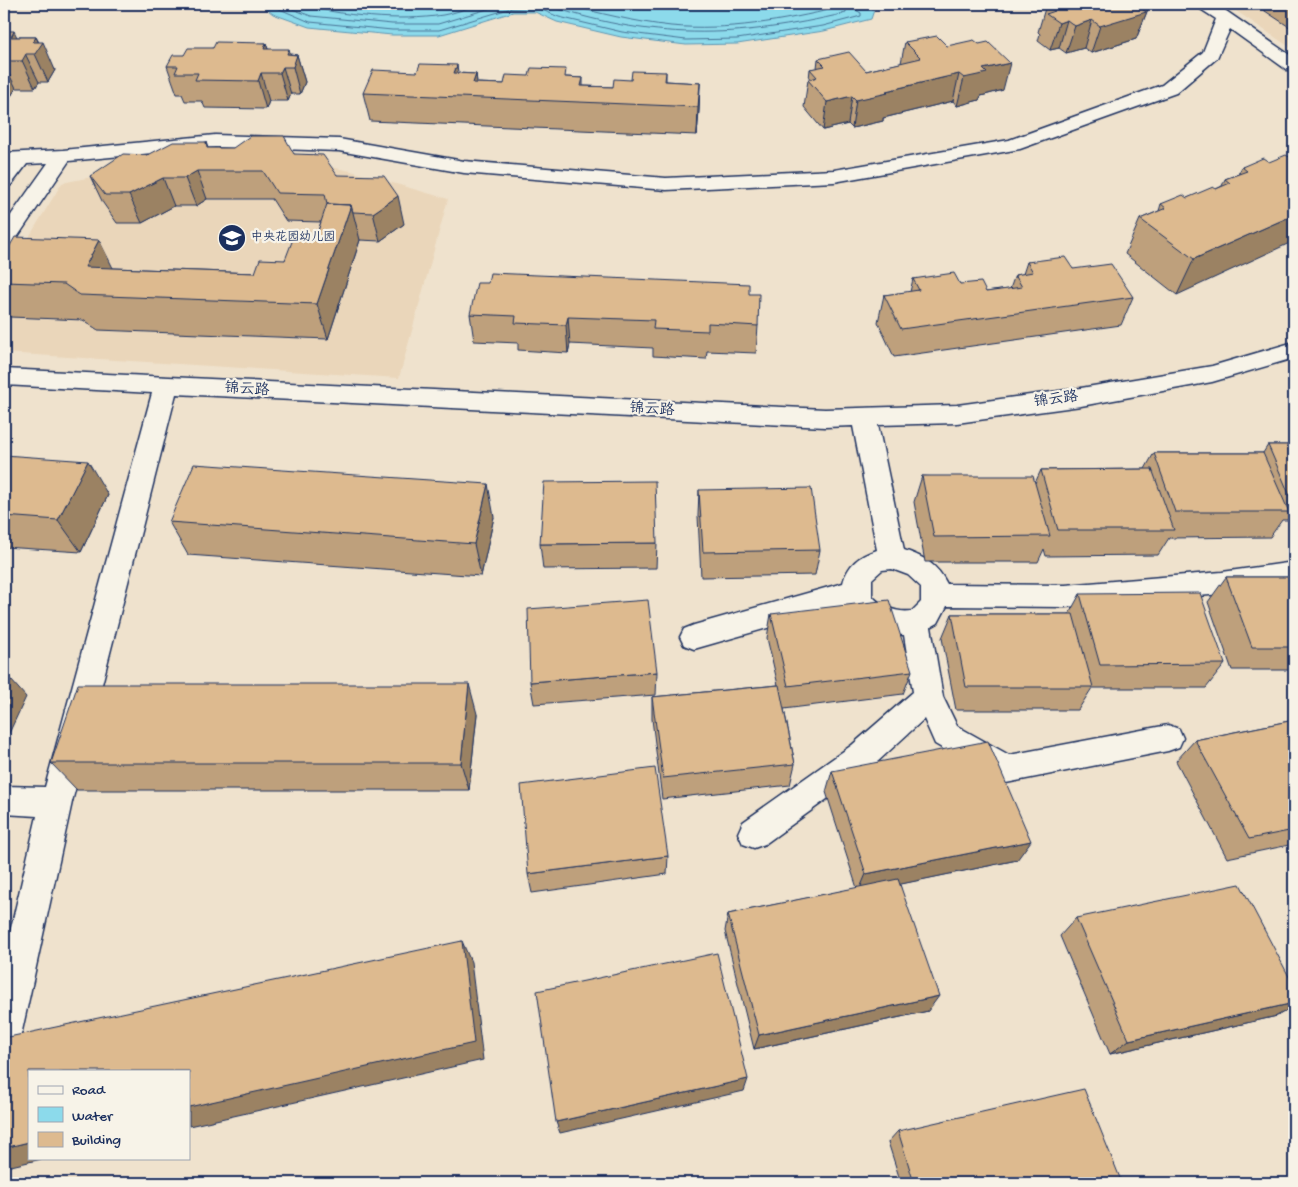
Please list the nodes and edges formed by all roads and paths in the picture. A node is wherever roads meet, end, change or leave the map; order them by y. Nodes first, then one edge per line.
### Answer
1 (1205, 4) edge
2 (1225, 18) junction
3 (1294, 66) edge
4 (63, 156) junction
5 (12, 159) edge
6 (4, 181) edge
7 (4, 240) edge
8 (1294, 350) edge
9 (4, 377) edge
10 (166, 386) junction
11 (864, 417) junction
12 (892, 558) junction
13 (1294, 574) edge
14 (856, 591) junction
15 (936, 595) junction
16 (916, 621) junction
17 (694, 637) dead end
18 (928, 696) junction
19 (1168, 738) dead end
20 (4, 800) edge
21 (56, 802) junction
22 (754, 833) dead end
23 (4, 1031) edge

1 - 2 street
2 - 3 street
2 - 4 street
4 - 5 street
4 - 7 street
5 - 6 street
8 - 11 street, 锦云路
9 - 10 street, 锦云路
10 - 11 street, 锦云路
10 - 21 street
11 - 12 street
12 - 14 street
12 - 15 street
13 - 15 street
14 - 16 street
14 - 17 street
15 - 16 street
16 - 18 street
18 - 19 street
18 - 22 street
20 - 21 street
21 - 23 street

